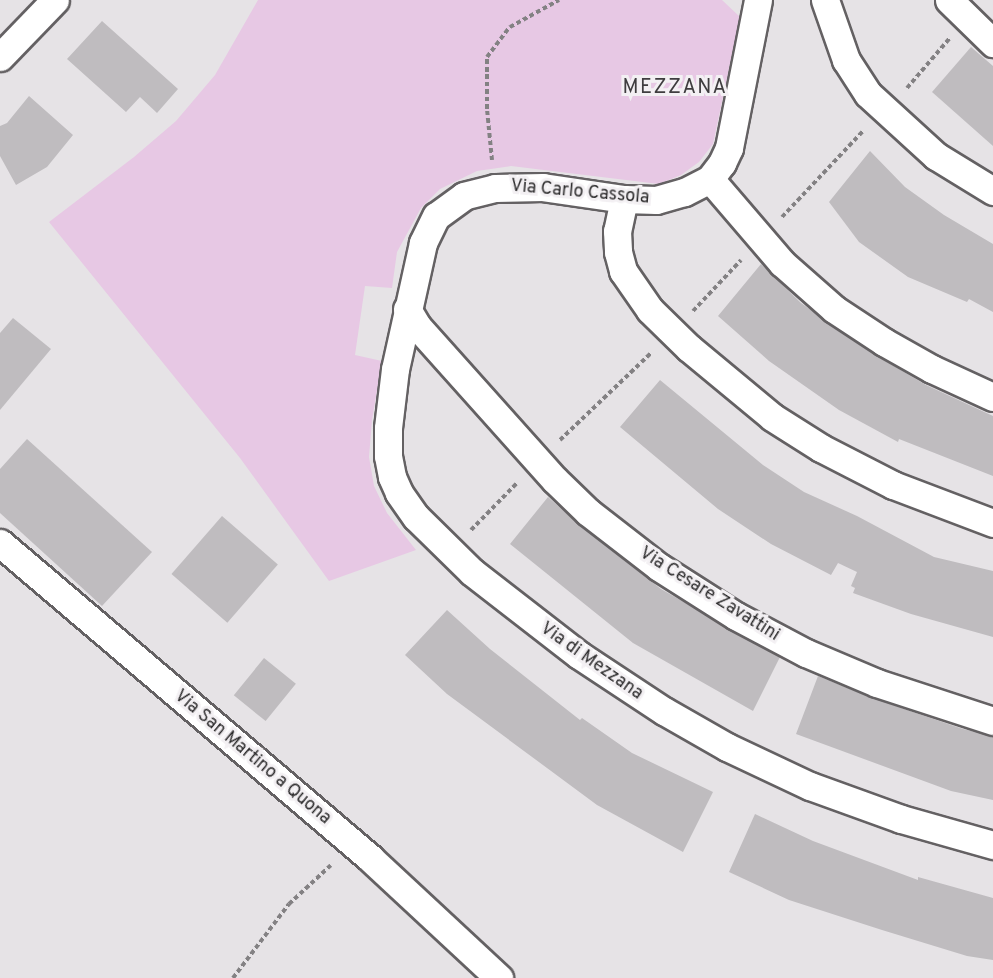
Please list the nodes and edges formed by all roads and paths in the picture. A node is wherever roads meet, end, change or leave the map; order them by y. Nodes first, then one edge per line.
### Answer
1 (55, 0) edge
2 (559, 0) edge
3 (758, 0) edge
4 (825, 0) edge
5 (958, 10) edge
6 (993, 43) edge
7 (0, 57) edge
8 (884, 110) junction
9 (493, 167) dead end
10 (710, 179) junction
11 (993, 191) edge
12 (624, 199) junction
13 (761, 239) junction
14 (407, 309) junction
15 (672, 333) junction
16 (993, 397) edge
17 (537, 462) junction
18 (993, 523) edge
19 (469, 531) dead end
20 (0, 543) edge
21 (993, 721) edge
22 (353, 844) junction
23 (993, 844) edge
24 (232, 978) edge
25 (499, 978) edge

1 - 7 street
2 - 9 path
3 - 10 street
4 - 8 street
5 - 6 street
5 - 8 path
8 - 11 street
8 - 13 path
10 - 12 street, Via Carlo Cassola
10 - 13 street
12 - 14 street, Via Carlo Cassola
12 - 15 street
13 - 15 path
13 - 16 street
14 - 17 street, Via Cesare Zavattini
14 - 23 street, Via di Mezzana
15 - 17 path
15 - 18 street
17 - 19 path
17 - 21 street, Via Cesare Zavattini
20 - 22 street, Via San Martino a Quona
22 - 24 path
22 - 25 street, Via San Martino a Quona

